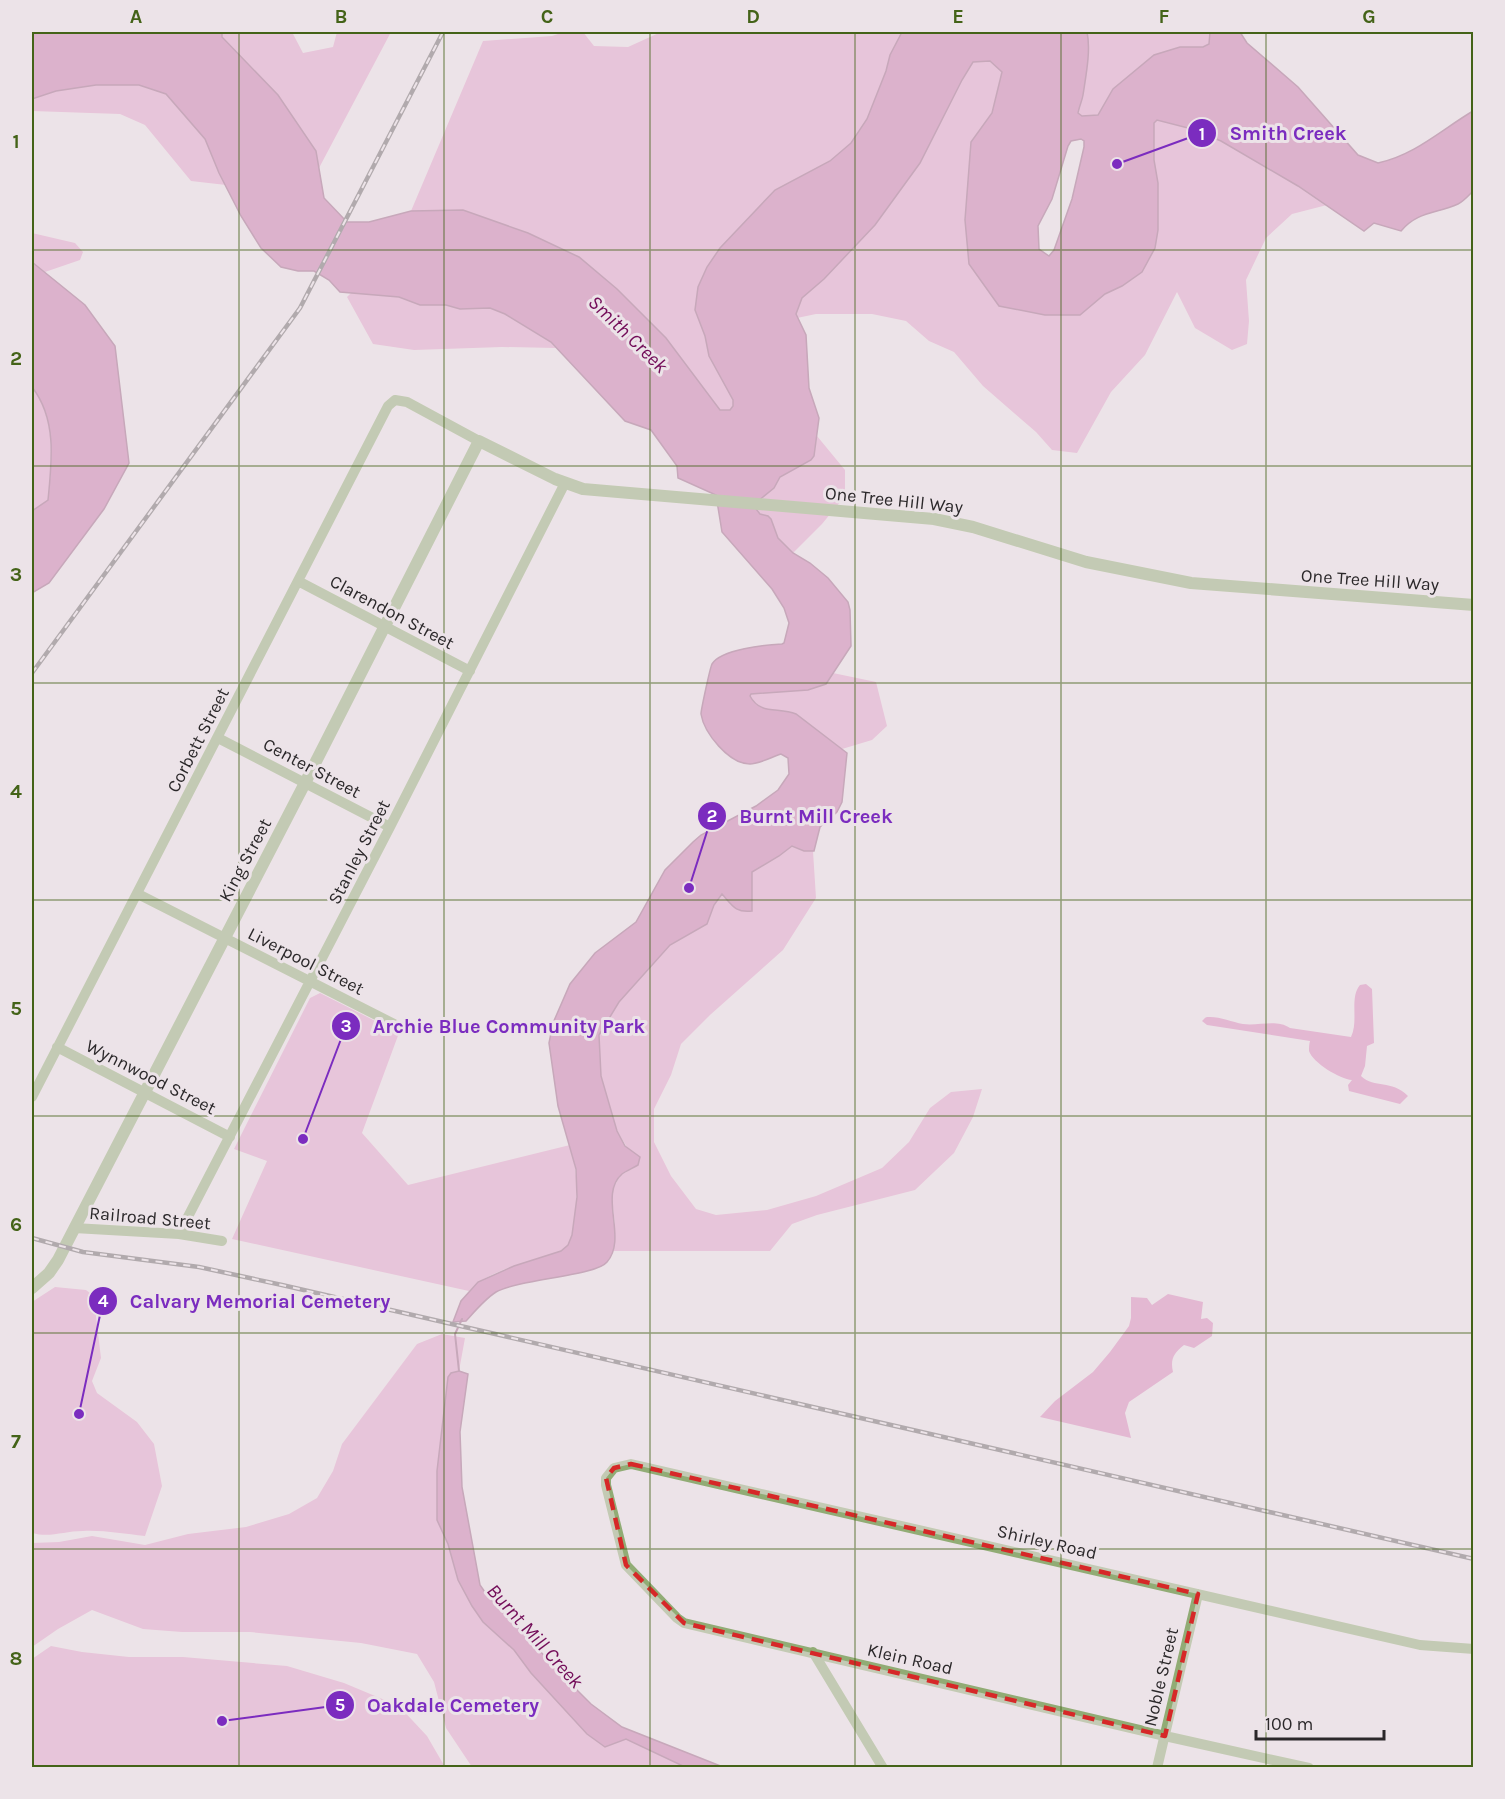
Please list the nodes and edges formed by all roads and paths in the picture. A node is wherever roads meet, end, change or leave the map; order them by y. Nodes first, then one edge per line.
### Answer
1 (396, 400) joint
2 (479, 441) junction
3 (566, 483) junction
4 (298, 581) junction
5 (1473, 605) edge
6 (384, 626) junction
7 (470, 671) junction
8 (218, 738) junction
9 (305, 783) junction
10 (390, 827) junction
11 (138, 894) junction
12 (224, 938) junction
13 (310, 982) junction
14 (394, 1024) dead end
15 (57, 1047) junction
16 (144, 1093) junction
17 (32, 1097) edge
18 (230, 1137) junction
19 (74, 1228) junction
20 (179, 1234) junction
21 (222, 1241) dead end
22 (32, 1288) edge
23 (614, 1468) joint
24 (1197, 1594) junction
25 (1473, 1649) edge
26 (813, 1652) junction
27 (1165, 1736) junction
28 (883, 1767) edge
29 (1157, 1767) edge
30 (1309, 1767) edge

1 - 2 street, One Tree Hill Way
1 - 4 street, Corbett Street
2 - 3 street, One Tree Hill Way
2 - 6 street, King Street
3 - 5 street, One Tree Hill Way
3 - 7 street, Stanley Street
4 - 6 street, Clarendon Street
4 - 8 street, Corbett Street
6 - 7 street, Clarendon Street
6 - 9 street, King Street
7 - 10 street, Stanley Street
8 - 9 street, Center Street
8 - 11 street, Corbett Street
9 - 10 street, Center Street
9 - 12 street, King Street
10 - 13 street, Stanley Street
11 - 12 street, Liverpool Street
11 - 15 street, Corbett Street
12 - 13 street, Liverpool Street
12 - 16 street, King Street
13 - 14 street, Liverpool Street
13 - 18 street, Stanley Street
15 - 16 street, Wynnwood Street
15 - 17 street, Corbett Street
16 - 18 street, Wynnwood Street
16 - 19 street, King Street
18 - 20 street, Stanley Street
19 - 20 street, Railroad Street
19 - 22 street, King Street
20 - 21 street, Railroad Street
23 - 24 street, Shirley Road
23 - 26 street, Klein Road
24 - 25 street, Shirley Road
24 - 27 street, Noble Street
26 - 27 street, Klein Road
26 - 28 street
27 - 29 street, Noble Street
27 - 30 street, Klein Road

